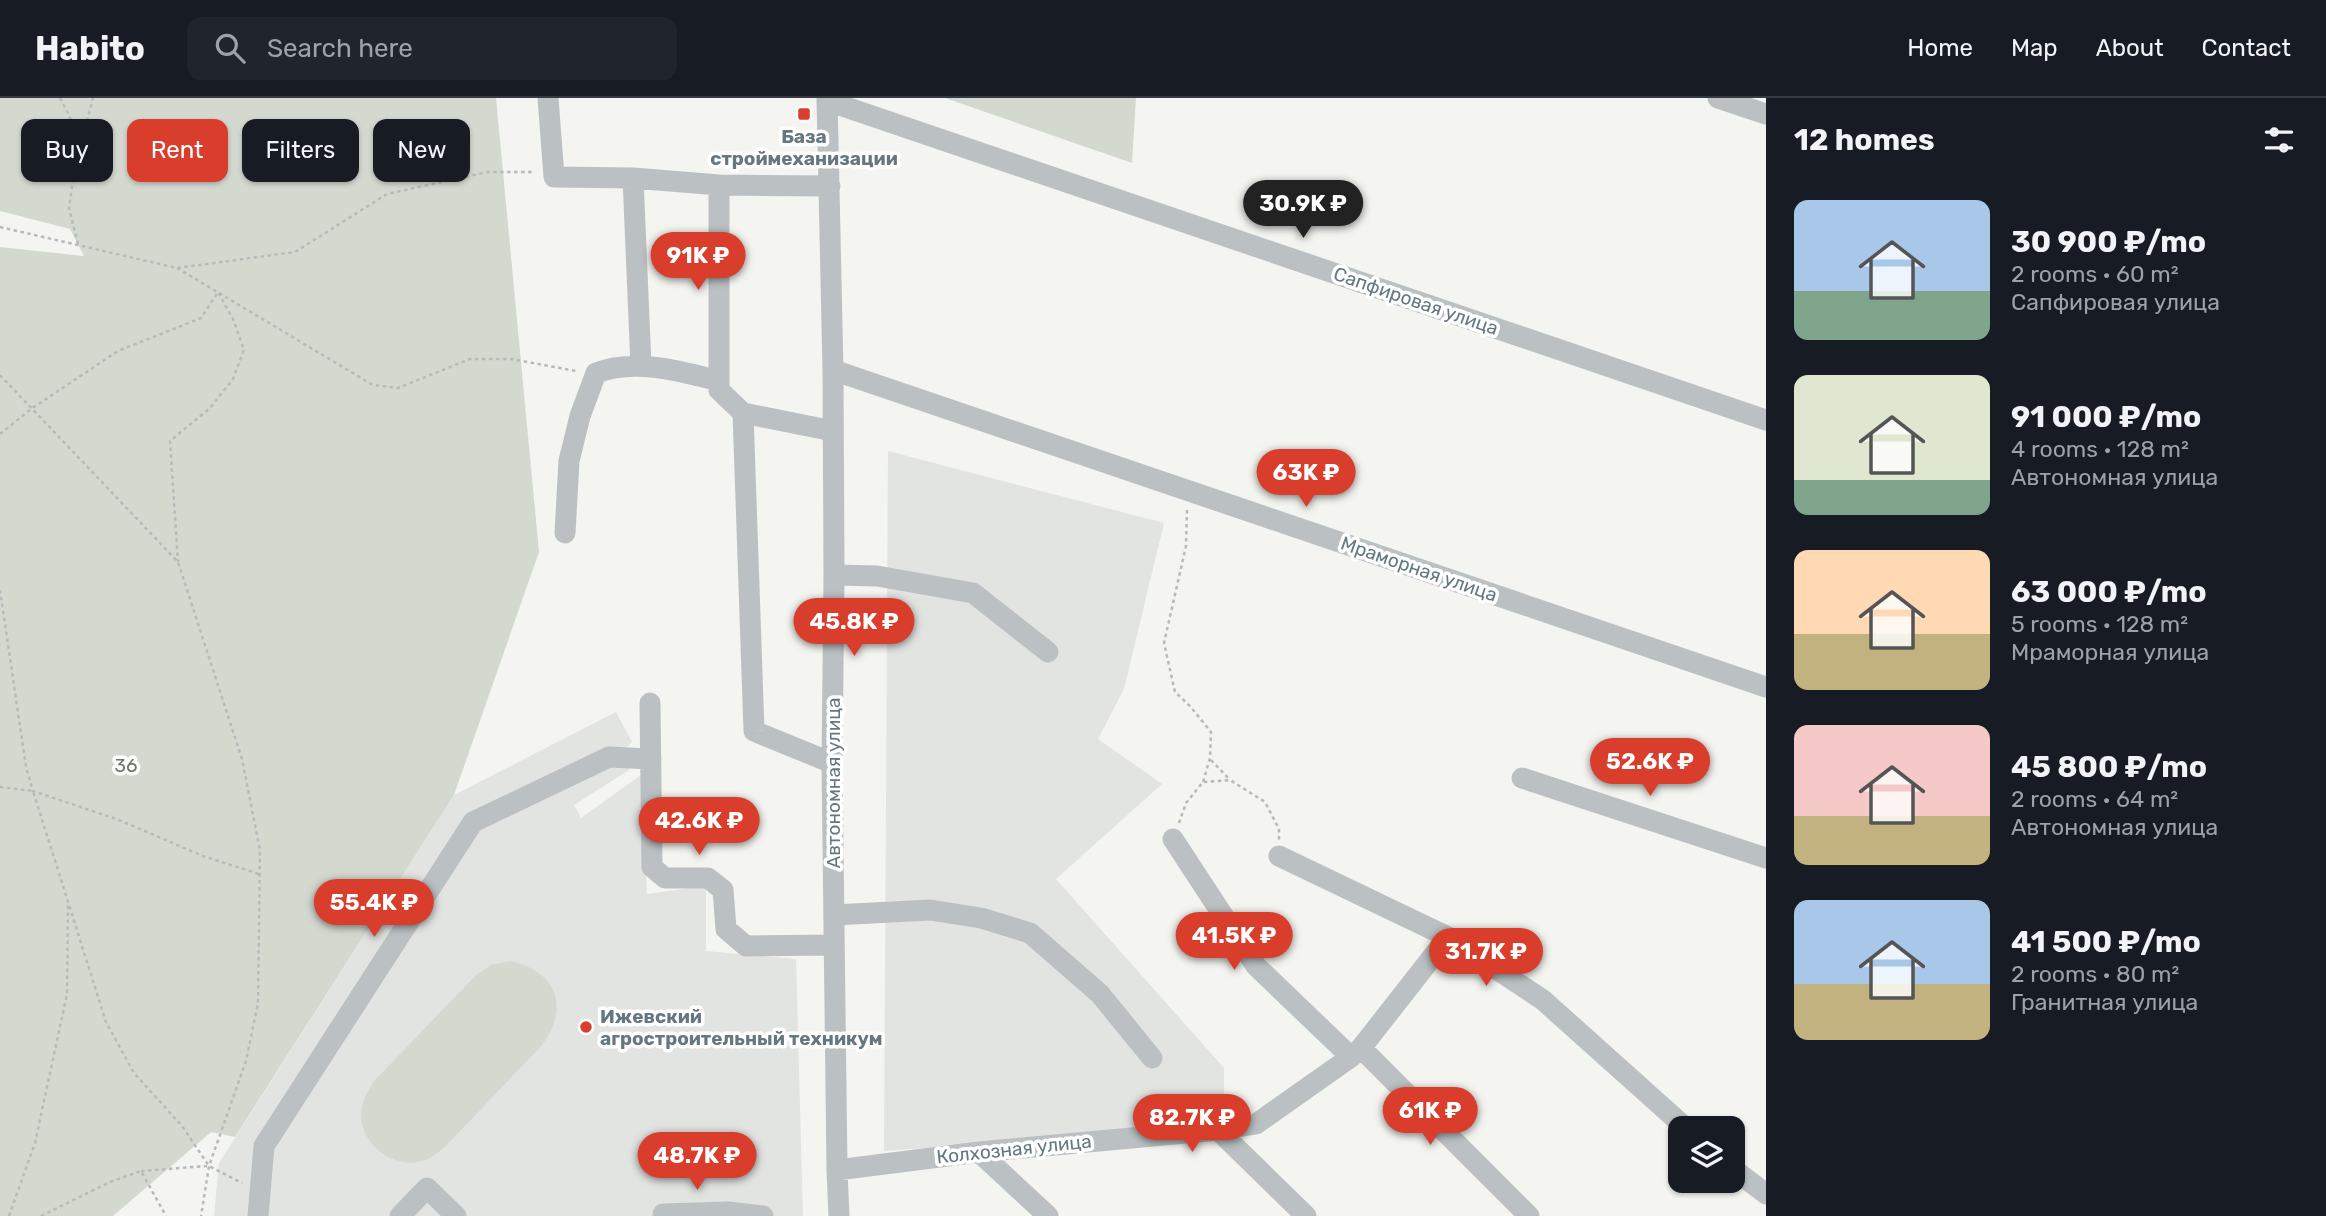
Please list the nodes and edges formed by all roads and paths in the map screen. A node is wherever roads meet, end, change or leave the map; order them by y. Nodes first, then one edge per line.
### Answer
1 (60, 98) edge
2 (93, 98) edge
3 (548, 98) edge
4 (1718, 98) edge
5 (827, 100) edge
6 (1766, 114) edge
7 (70, 119) edge
8 (87, 119) edge
9 (554, 177) junction
10 (632, 178) junction
11 (73, 182) edge
12 (719, 185) junction
13 (830, 186) junction
14 (0, 227) edge
15 (78, 244) junction
16 (177, 268) junction
17 (218, 292) junction
18 (641, 366) junction
19 (833, 370) junction
20 (596, 373) junction
21 (0, 375) edge
22 (719, 381) junction
23 (31, 409) junction
24 (743, 413) junction
25 (1766, 419) edge
26 (833, 431) junction
27 (0, 434) edge
28 (1189, 491) junction
29 (565, 533) dead end
30 (178, 562) junction
31 (834, 575) junction
32 (0, 590) edge
33 (1048, 652) dead end
34 (1766, 687) edge
35 (650, 703) dead end
36 (1210, 758) junction
37 (651, 759) junction
38 (832, 763) junction
39 (1522, 778) dead end
40 (1230, 780) junction
41 (1203, 782) junction
42 (0, 787) edge
43 (33, 791) junction
44 (1173, 839) joint
45 (1279, 856) joint
46 (1766, 858) edge
47 (259, 874) junction
48 (68, 903) junction
49 (834, 915) junction
50 (1448, 937) junction
51 (834, 945) junction
52 (1356, 1052) junction
53 (1152, 1058) dead end
54 (1672, 1116) edge
55 (1218, 1130) junction
56 (979, 1152) junction
57 (209, 1166) junction
58 (837, 1170) junction
59 (141, 1171) junction
60 (1745, 1178) edge
61 (260, 1193) junction
62 (1766, 1194) edge
63 (662, 1215) edge
64 (9, 1216) edge
65 (41, 1216) edge
66 (166, 1216) edge
67 (201, 1216) edge
68 (258, 1216) edge
69 (400, 1216) edge
70 (456, 1216) edge
71 (763, 1216) edge
72 (839, 1216) edge
73 (1048, 1216) edge
74 (1306, 1216) edge
75 (1529, 1216) edge

1 - 7 path
2 - 8 path
3 - 9 street
4 - 6 street
5 - 13 street, Автономная улица
5 - 25 street, Сапфировая улица
9 - 10 street
9 - 16 path
10 - 12 street
10 - 18 street
11 - 15 path
12 - 13 street
12 - 22 street
13 - 19 street, Автономная улица
14 - 15 path
15 - 16 path
16 - 17 path
17 - 20 path
17 - 23 path
17 - 30 path
18 - 20 street
18 - 22 street
19 - 26 street, Автономная улица
19 - 28 street, Мраморная улица
20 - 29 street
21 - 23 path
22 - 24 street
23 - 27 path
23 - 30 path
24 - 26 street
24 - 38 street
26 - 31 street, Автономная улица
28 - 34 street, Мраморная улица
28 - 36 path
30 - 47 path
31 - 33 street
31 - 38 street, Автономная улица
32 - 43 path
35 - 37 street
36 - 40 path
36 - 41 path
37 - 51 street
37 - 61 street
38 - 49 street, Автономная улица
39 - 46 street
40 - 41 path
40 - 45 path
41 - 44 path
42 - 43 path
43 - 47 path
43 - 48 path
44 - 52 street
45 - 50 street
47 - 57 path
48 - 57 path
48 - 64 path
49 - 51 street, Автономная улица
49 - 53 street
50 - 52 street, Колхозная улица
50 - 54 street
51 - 58 street, Автономная улица
52 - 55 street, Колхозная улица
52 - 75 street
55 - 56 street, Колхозная улица
55 - 74 street
56 - 58 street, Колхозная улица
56 - 73 street
57 - 59 path
57 - 61 path
57 - 67 path
58 - 72 street, Автономная улица
59 - 65 path
59 - 66 path
60 - 62 street
61 - 68 street
63 - 71 street
69 - 70 street

